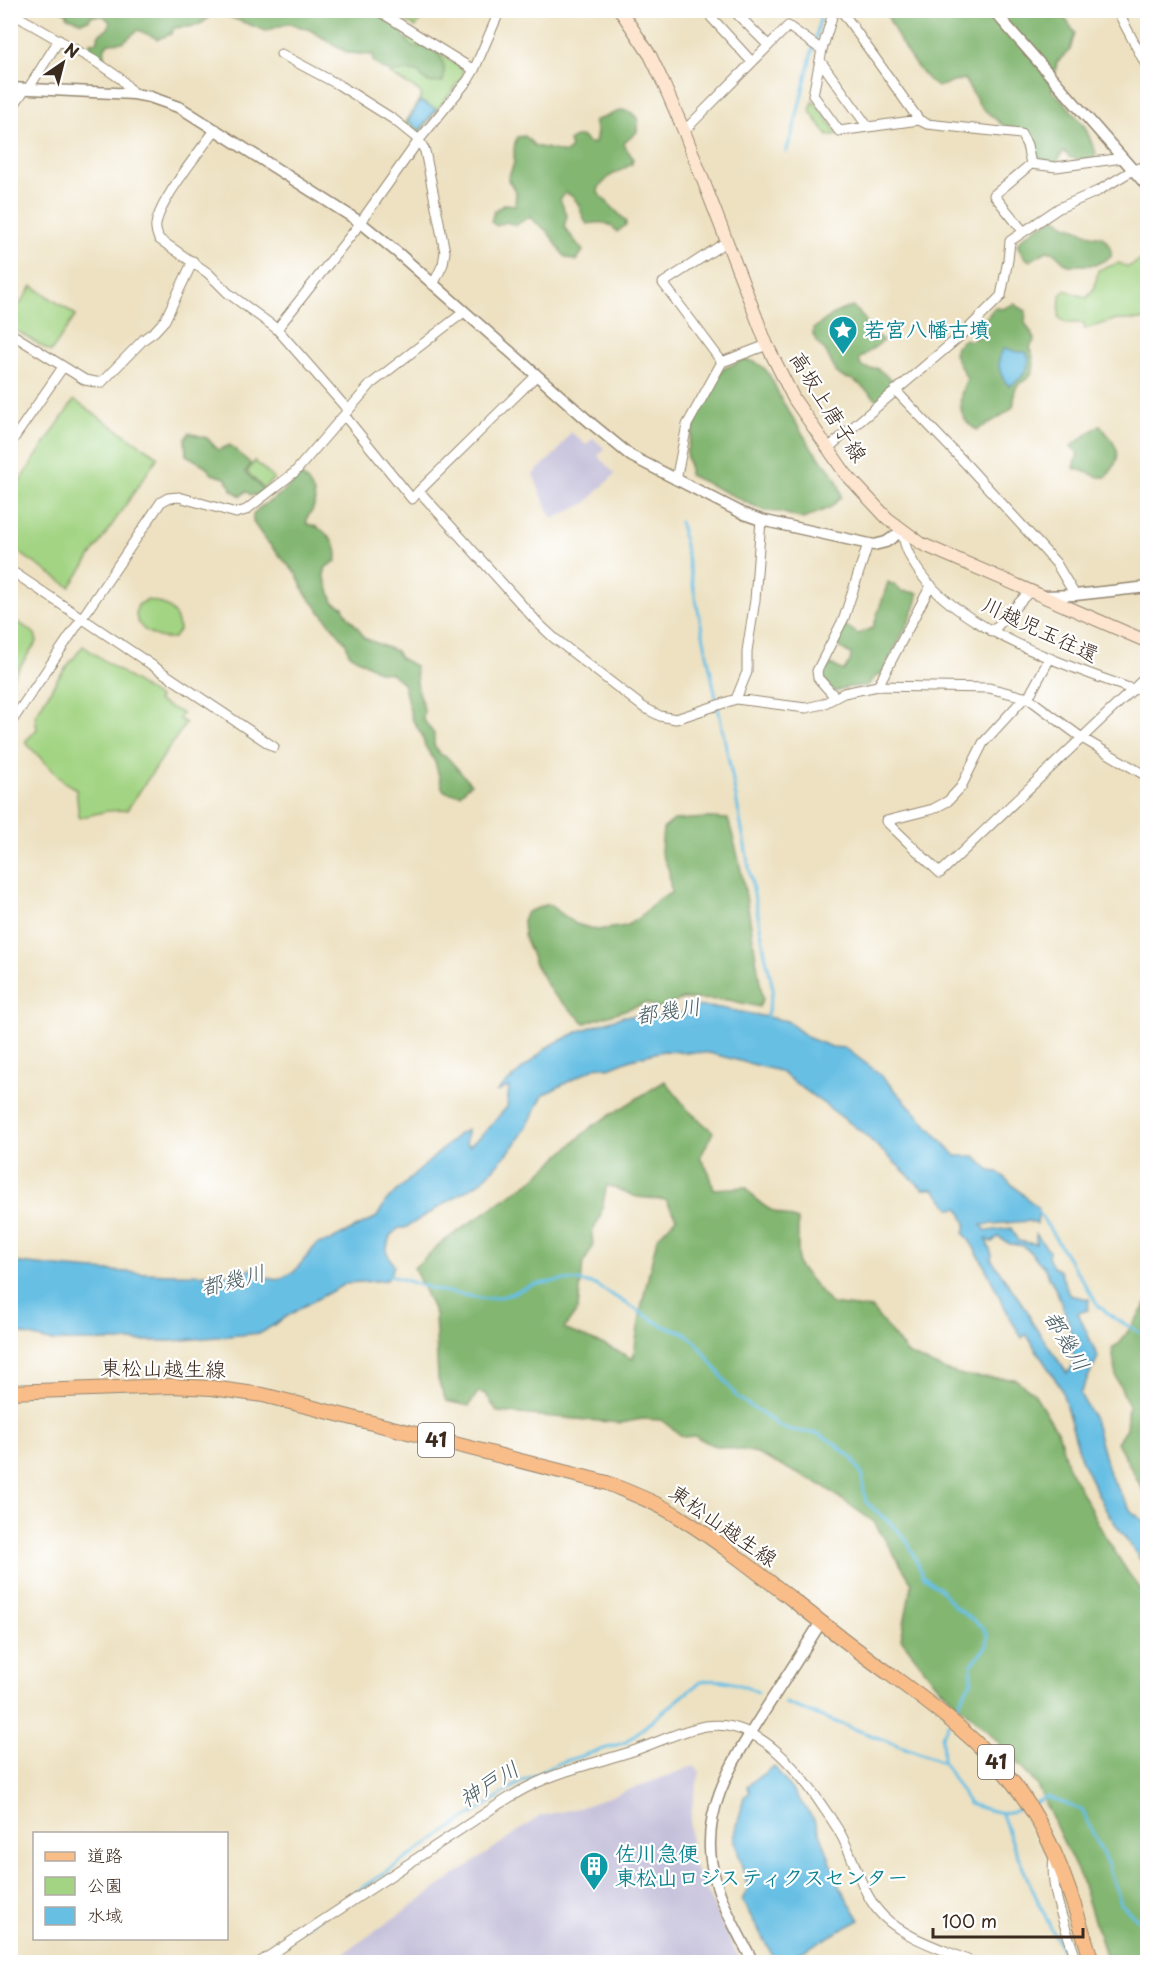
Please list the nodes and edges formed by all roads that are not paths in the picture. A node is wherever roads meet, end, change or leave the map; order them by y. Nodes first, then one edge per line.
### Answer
1 (377, 10) edge
2 (500, 10) edge
3 (620, 10) edge
4 (716, 10) edge
5 (733, 10) edge
6 (834, 10) edge
7 (841, 10) edge
8 (993, 10) edge
9 (1117, 10) edge
10 (10, 12) edge
11 (59, 40) junction
12 (768, 45) junction
13 (822, 50) junction
14 (281, 54) dead end
15 (751, 61) junction
16 (820, 62) junction
17 (1148, 69) edge
18 (474, 70) junction
19 (10, 88) edge
20 (26, 89) junction
21 (134, 94) junction
22 (10, 111) edge
23 (919, 120) junction
24 (868, 126) junction
25 (216, 129) junction
26 (684, 131) junction
27 (419, 140) junction
28 (1123, 158) junction
29 (1031, 164) junction
30 (1148, 165) edge
31 (1132, 170) junction
32 (1148, 187) edge
33 (360, 222) junction
34 (1023, 231) junction
35 (726, 242) junction
36 (193, 261) junction
37 (433, 285) junction
38 (464, 312) junction
39 (277, 329) junction
40 (10, 333) edge
41 (767, 345) junction
42 (722, 362) junction
43 (63, 367) junction
44 (537, 375) junction
45 (896, 390) junction
46 (346, 413) junction
47 (10, 444) edge
48 (827, 449) junction
49 (676, 480) junction
50 (419, 492) junction
51 (761, 520) junction
52 (902, 531) junction
53 (868, 544) junction
54 (10, 570) edge
55 (931, 585) junction
56 (1148, 587) edge
57 (1030, 591) junction
58 (1075, 595) junction
59 (1043, 596) junction
60 (82, 617) junction
61 (992, 632) junction
62 (1148, 642) edge
63 (1050, 658) junction
64 (1148, 675) edge
65 (879, 686) junction
66 (1134, 690) junction
67 (835, 697) junction
68 (1027, 697) junction
69 (736, 699) junction
70 (10, 724) edge
71 (1082, 738) junction
72 (274, 747) dead end
73 (1148, 777) edge
74 (10, 1392) edge
75 (821, 1622) junction
76 (750, 1734) junction
77 (1055, 1853) junction
78 (260, 1962) edge
79 (753, 1962) edge
80 (972, 1962) edge
81 (1077, 1962) edge
82 (1092, 1962) edge

1 - 18 street
2 - 18 street
3 - 26 main road, 高坂上唐子線
4 - 15 street
5 - 12 street
6 - 13 street
7 - 23 street
8 - 28 street
9 - 17 street
10 - 11 street
11 - 20 street
11 - 21 street
12 - 13 street
12 - 15 street
13 - 16 street
14 - 27 street
15 - 26 street
16 - 24 street
16 - 24 street
18 - 27 street
19 - 20 street
20 - 21 street
20 - 22 street
21 - 25 street
23 - 24 street
23 - 29 street
25 - 33 street
25 - 36 street
26 - 35 main road, 高坂上唐子線
27 - 33 street
27 - 37 street
28 - 29 street
28 - 31 street
29 - 34 street
30 - 31 street
31 - 32 street
31 - 34 street
33 - 37 street
33 - 39 street
34 - 45 street
35 - 41 main road, 高坂上唐子線
35 - 42 street
36 - 39 street
36 - 43 street
37 - 38 street
38 - 44 street
38 - 46 street
39 - 46 street
40 - 43 street
41 - 42 street
41 - 48 main road, 高坂上唐子線
42 - 49 street
43 - 47 street
44 - 49 street
44 - 50 street
45 - 48 street
45 - 58 street
46 - 50 street
46 - 60 street
48 - 52 main road, 高坂上唐子線
49 - 51 street
50 - 69 street
51 - 53 street
51 - 69 street
52 - 53 street
52 - 55 street, 川越児玉往還
52 - 57 main road, 高坂上唐子線
53 - 67 street
54 - 60 street
55 - 61 street, 川越児玉往還
55 - 65 street
56 - 58 street
57 - 59 main road, 高坂上唐子線
57 - 61 street
58 - 59 street
59 - 62 main road, 高坂上唐子線
60 - 70 street
60 - 72 street
61 - 63 street, 川越児玉往還
63 - 66 street, 川越児玉往還
63 - 68 street
64 - 66 street
65 - 67 street
65 - 68 street
66 - 71 street
67 - 69 street
68 - 71 street
68 - 71 street
71 - 73 street
74 - 75 main road, 東松山越生線 / 41
75 - 76 street
75 - 77 main road, 東松山越生線 / 41
76 - 78 street
76 - 79 street
76 - 80 street
77 - 81 street
77 - 82 main road, 東松山越生線 / 41

